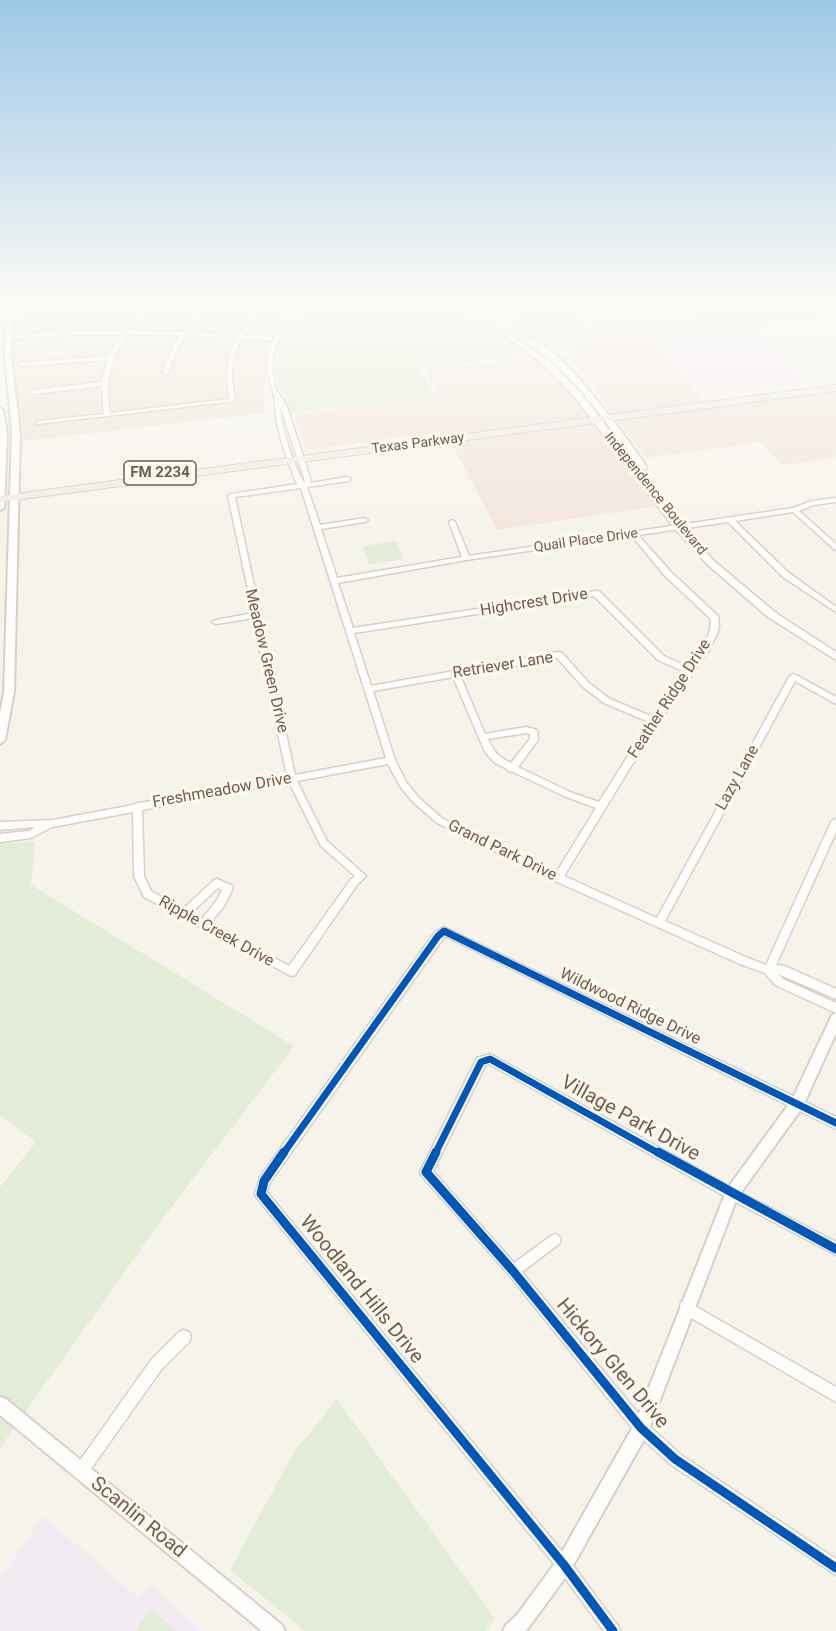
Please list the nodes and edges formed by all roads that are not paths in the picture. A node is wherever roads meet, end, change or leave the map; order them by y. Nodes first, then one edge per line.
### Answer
1 (3, 383) edge
2 (230, 383) edge
3 (273, 383) edge
4 (567, 383) edge
5 (581, 383) edge
6 (104, 384) joint
7 (836, 384) edge
8 (836, 388) edge
9 (34, 392) dead end
10 (748, 396) junction
11 (736, 402) junction
12 (0, 410) edge
13 (108, 415) junction
14 (608, 416) junction
15 (595, 418) junction
16 (39, 423) dead end
17 (1, 424) edge
18 (476, 431) junction
19 (16, 432) junction
20 (3, 434) junction
21 (461, 438) junction
22 (405, 441) junction
23 (391, 447) junction
24 (296, 457) junction
25 (637, 464) junction
26 (348, 479) dead end
27 (304, 486) junction
28 (13, 494) junction
29 (0, 496) edge
30 (836, 500) edge
31 (0, 508) edge
32 (794, 510) junction
33 (365, 520) dead end
34 (730, 520) junction
35 (452, 522) dead end
36 (683, 527) junction
37 (317, 528) junction
38 (634, 534) junction
39 (836, 548) edge
40 (13, 553) junction
41 (0, 555) edge
42 (466, 558) junction
43 (334, 581) junction
44 (836, 610) edge
45 (255, 615) junction
46 (216, 622) dead end
47 (350, 631) junction
48 (835, 653) edge
49 (690, 671) junction
50 (456, 674) junction
51 (368, 689) junction
52 (836, 701) edge
53 (654, 721) junction
54 (484, 737) junction
55 (0, 740) edge
56 (391, 760) junction
57 (511, 769) junction
58 (292, 779) junction
59 (136, 806) junction
60 (601, 806) junction
61 (53, 822) junction
62 (836, 822) edge
63 (0, 826) edge
64 (0, 838) edge
65 (361, 876) joint
66 (558, 878) junction
67 (184, 914) junction
68 (203, 924) junction
69 (659, 924) junction
70 (422, 958) joint
71 (769, 970) junction
72 (836, 993) edge
73 (836, 1008) edge
74 (836, 1019) edge
75 (797, 1104) junction
76 (836, 1124) edge
77 (444, 1136) joint
78 (732, 1194) junction
79 (555, 1240) dead end
80 (836, 1249) edge
81 (513, 1271) junction
82 (686, 1307) junction
83 (184, 1337) dead end
84 (836, 1395) edge
85 (0, 1405) edge
86 (641, 1428) junction
87 (81, 1471) junction
88 (564, 1565) junction
89 (836, 1568) edge
90 (518, 1628) edge
91 (276, 1631) edge
92 (613, 1631) edge

1 - 19 street
2 - 13 street
3 - 24 street, Grand Park Drive
4 - 15 main road, Independence Boulevard
5 - 14 main road, Independence Boulevard
6 - 9 street
6 - 13 street
7 - 10 main road, Texas Parkway / FM 2234
8 - 11 main road, Texas Parkway / FM 2234
10 - 11 main road
10 - 14 main road, Texas Parkway / FM 2234
11 - 14 main road, Texas Parkway / FM 2234
12 - 17 street
13 - 16 street
14 - 15 main road, Texas Parkway / FM 2234
14 - 25 main road, Independence Boulevard
15 - 18 main road, Texas Parkway / FM 2234
15 - 21 main road, Texas Parkway / FM 2234
15 - 25 main road, Independence Boulevard
17 - 20 street
18 - 21 main road
18 - 22 main road, Texas Parkway / FM 2234
19 - 20 street
19 - 28 street
20 - 29 street
21 - 23 main road, Texas Parkway / FM 2234
22 - 23 main road
22 - 24 main road, Texas Parkway / FM 2234
23 - 24 main road, Texas Parkway / FM 2234
24 - 27 street, Grand Park Drive
24 - 28 main road, Texas Parkway / FM 2234
25 - 36 main road, Independence Boulevard
26 - 27 street
27 - 37 street, Grand Park Drive
27 - 45 street, Meadow Green Drive
28 - 29 main road, Texas Parkway / FM 2234
28 - 40 street
29 - 31 street
30 - 32 street, Quail Place Drive
32 - 34 street, Quail Place Drive
32 - 39 street
33 - 37 street
34 - 36 street, Quail Place Drive
34 - 44 street
35 - 42 street
36 - 38 street, Quail Place Drive
36 - 48 main road, Independence Boulevard
37 - 43 street, Grand Park Drive
38 - 42 street, Quail Place Drive
38 - 49 street, Feather Ridge Drive
40 - 41 street
40 - 55 street
42 - 43 street, Quail Place Drive
43 - 47 street, Grand Park Drive
45 - 46 street
45 - 58 street, Meadow Green Drive
47 - 49 street, Highcrest Drive
47 - 51 street, Grand Park Drive
49 - 53 street, Feather Ridge Drive
50 - 51 street, Retriever Lane
50 - 53 street, Retriever Lane
50 - 54 street
51 - 56 street, Grand Park Drive
52 - 69 street, Lazy Lane
53 - 60 street, Feather Ridge Drive
54 - 57 street
54 - 57 street
56 - 58 street, Freshmeadow Drive
56 - 66 street, Grand Park Drive
57 - 60 street
58 - 59 street, Freshmeadow Drive
58 - 65 street, Meadow Green Drive
59 - 61 street, Freshmeadow Drive
59 - 67 street, Ripple Creek Drive
60 - 66 street, Feather Ridge Drive
61 - 63 street, Freshmeadow Drive
61 - 64 street, Freshmeadow Drive
62 - 71 street
65 - 68 street, Ripple Creek Drive
66 - 69 street, Grand Park Drive
67 - 68 street, Ripple Creek Drive
67 - 68 street
69 - 71 street, Grand Park Drive
70 - 75 street, Wildwood Ridge Drive
70 - 88 street, Woodland Hills Drive
71 - 72 street, Grand Park Drive
71 - 73 street, Grand Park Drive
74 - 75 street
75 - 76 street, Wildwood Ridge Drive
75 - 78 street
77 - 78 street, Village Park Drive
77 - 81 street, Hickory Glen Drive
78 - 80 street, Village Park Drive
78 - 82 street
79 - 81 street
81 - 86 street, Hickory Glen Drive
82 - 84 street
82 - 86 street
83 - 87 street
85 - 87 street, Scanlin Road
86 - 88 street
86 - 89 street, Hickory Glen Drive
87 - 91 street, Scanlin Road
88 - 90 street
88 - 92 street, Woodland Hills Drive

